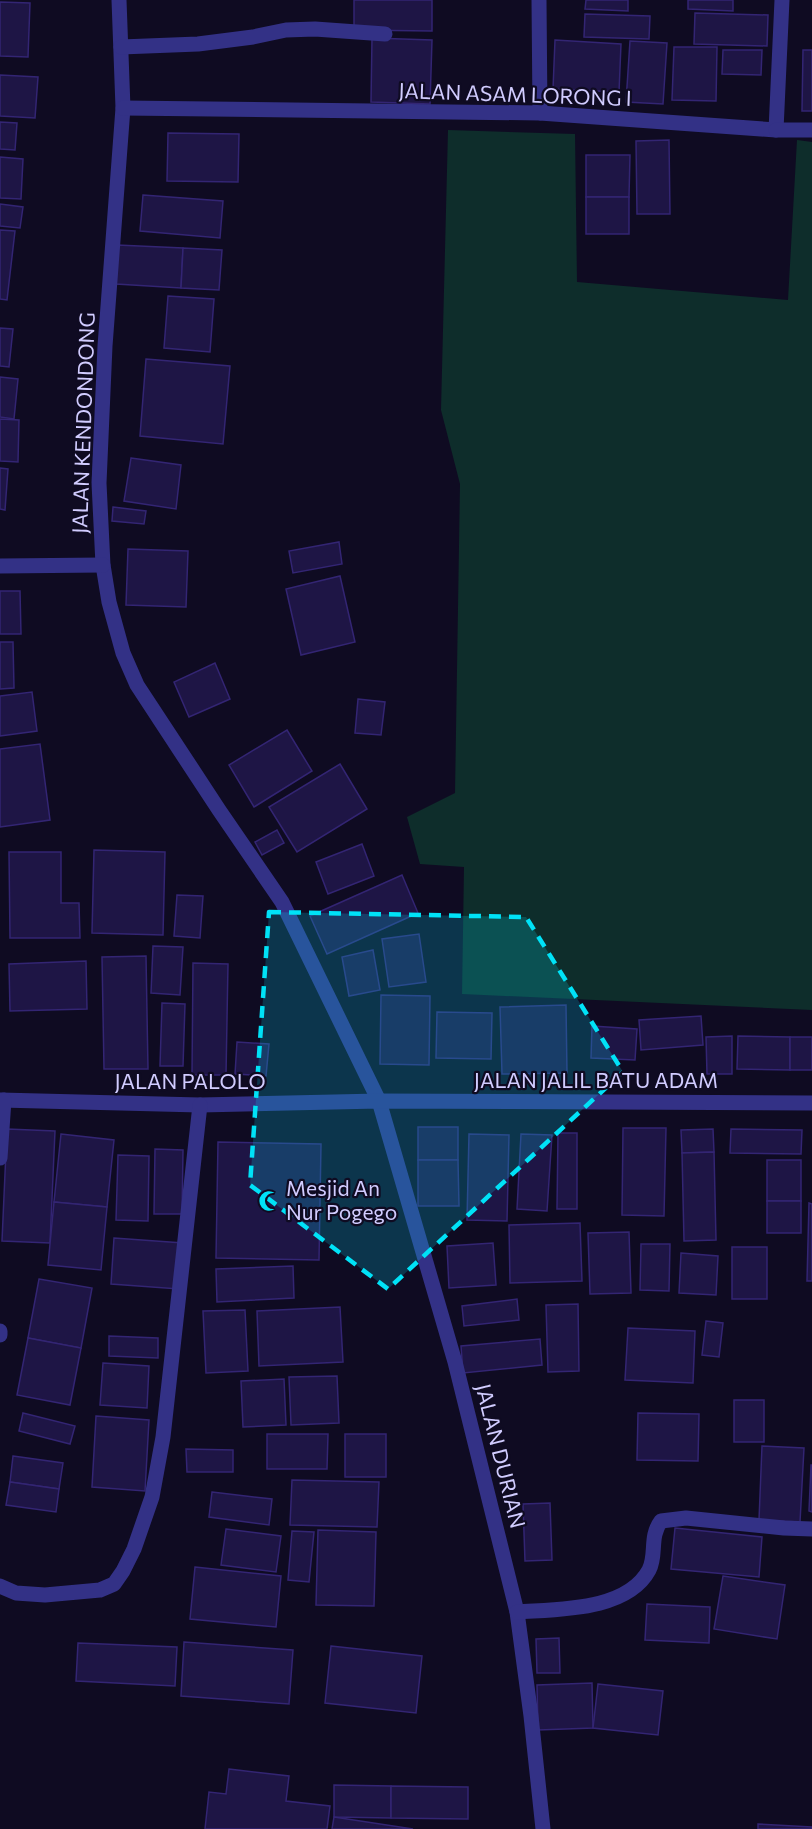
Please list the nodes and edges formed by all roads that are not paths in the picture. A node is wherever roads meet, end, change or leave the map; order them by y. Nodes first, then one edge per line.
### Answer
1 (119, 0) edge
2 (539, 0) edge
3 (782, 0) edge
4 (385, 34) dead end
5 (121, 47) junction
6 (123, 108) junction
7 (540, 113) junction
8 (776, 130) junction
9 (812, 130) edge
10 (103, 565) junction
11 (0, 566) edge
12 (2, 1100) edge
13 (379, 1101) junction
14 (812, 1103) edge
15 (200, 1105) junction
16 (0, 1158) edge
17 (812, 1528) edge
18 (0, 1586) edge
19 (517, 1612) junction
20 (543, 1829) edge

1 - 5 street, JALAN KENDONDONG
2 - 7 street
3 - 8 street
4 - 5 street
5 - 6 street, JALAN KENDONDONG
6 - 7 street, JALAN ASAM LORONG I
6 - 10 street, JALAN KENDONDONG
7 - 8 street, JALAN ASAM LORONG I
8 - 9 street, JALAN ASAM LORONG I
10 - 11 street
10 - 13 street, JALAN KENDONDONG
12 - 15 street, JALAN PALOLO
12 - 16 street
13 - 14 street, JALAN JALIL BATU ADAM
13 - 15 street, JALAN PALOLO
13 - 19 street, JALAN DURIAN
15 - 18 street
17 - 19 street
19 - 20 street, JALAN DURIAN

